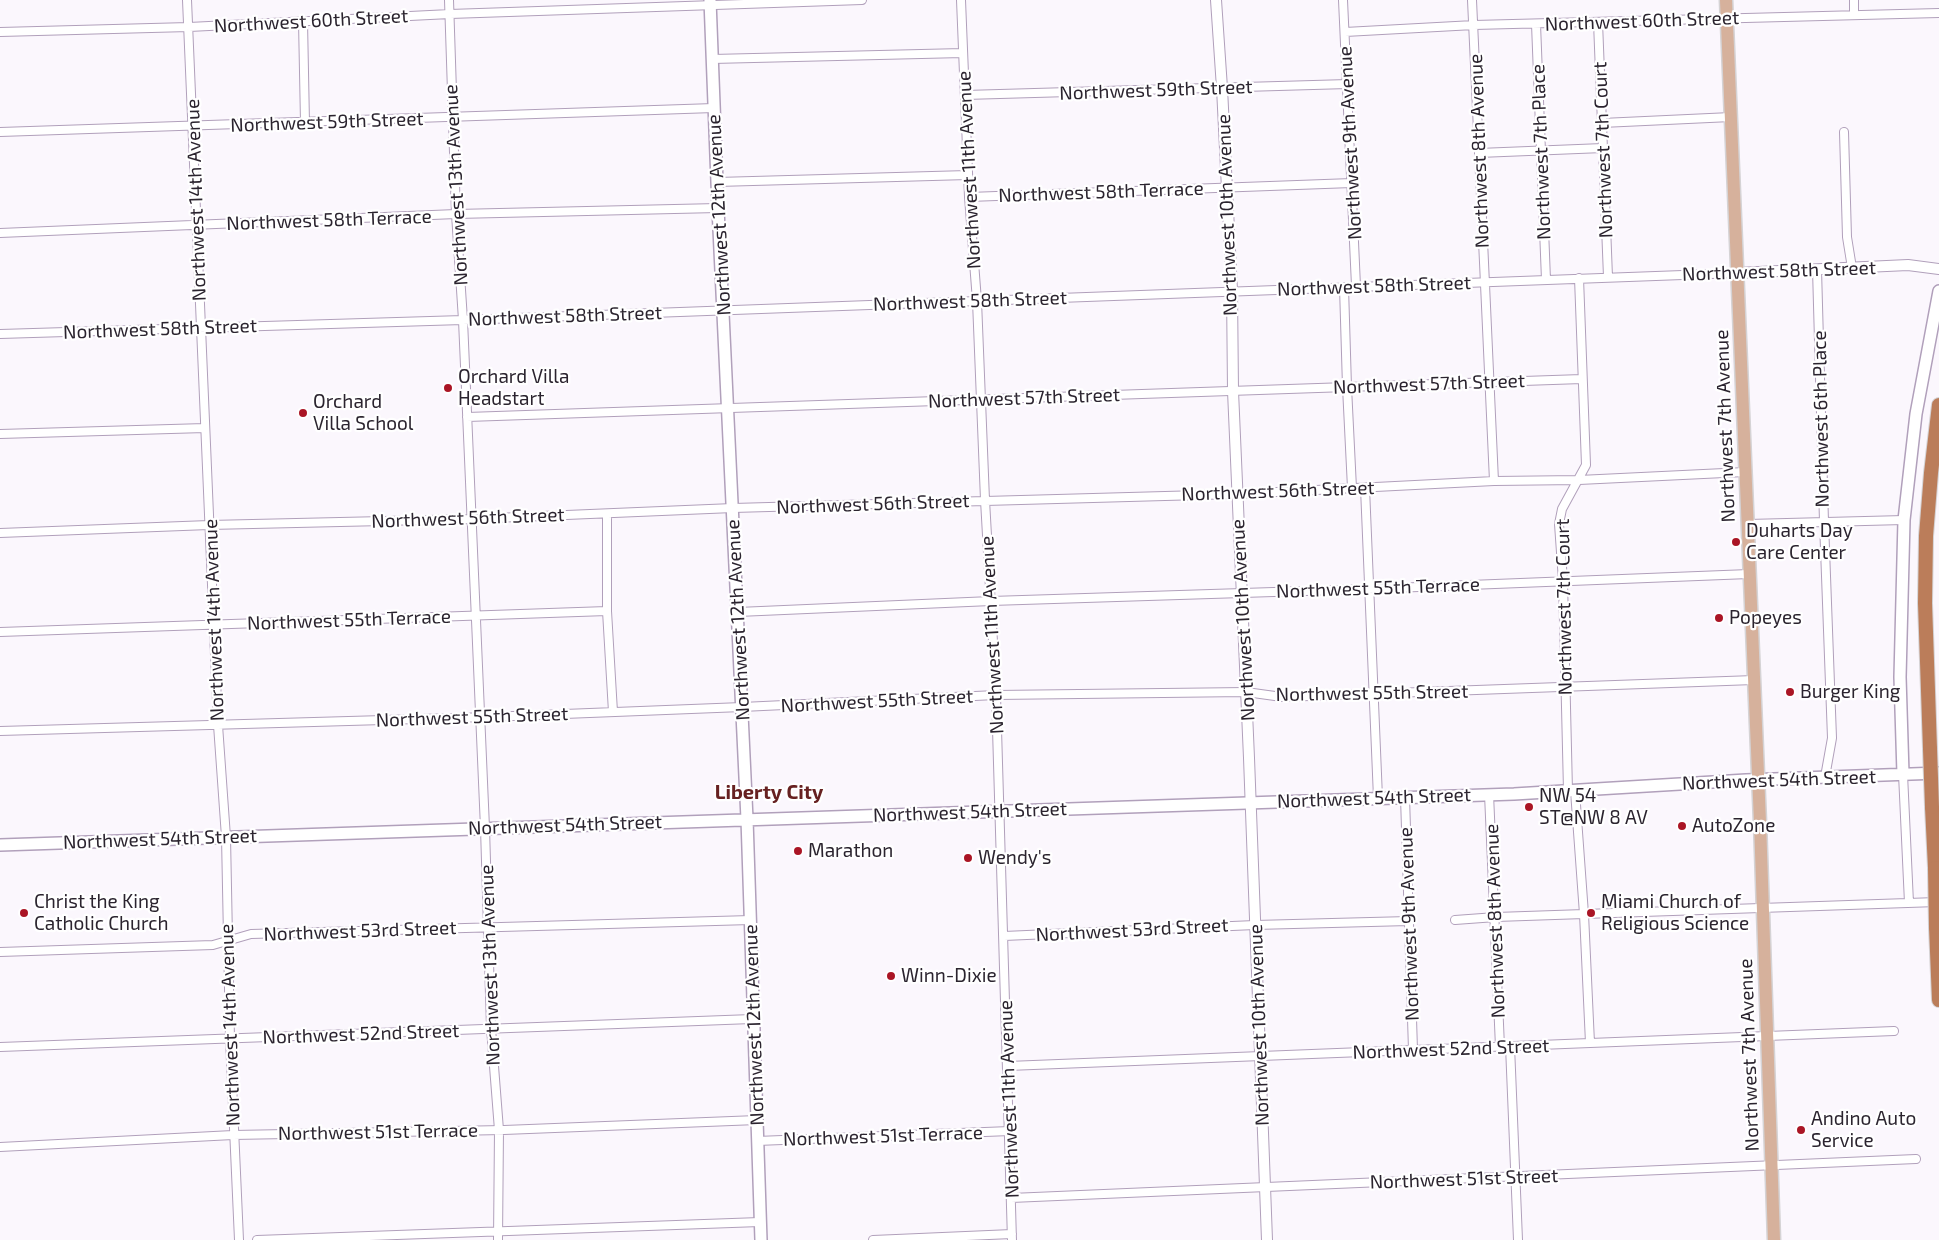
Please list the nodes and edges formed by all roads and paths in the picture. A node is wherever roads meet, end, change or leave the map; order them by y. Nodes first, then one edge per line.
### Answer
1 (187, 0) edge
2 (449, 0) edge
3 (862, 0) edge
4 (960, 0) edge
5 (1216, 0) edge
6 (1343, 0) edge
7 (1472, 0) edge
8 (1726, 0) edge
9 (1854, 0) edge
10 (710, 3) edge
11 (1939, 13) edge
12 (450, 14) junction
13 (1854, 14) junction
14 (1727, 18) junction
15 (303, 21) junction
16 (1598, 22) junction
17 (1536, 24) junction
18 (1474, 25) junction
19 (188, 27) junction
20 (0, 32) edge
21 (1345, 32) junction
22 (963, 53) junction
23 (712, 58) junction
24 (1348, 84) junction
25 (1222, 88) junction
26 (965, 95) junction
27 (714, 108) junction
28 (452, 117) junction
29 (1731, 117) junction
30 (1602, 122) junction
31 (306, 123) junction
32 (194, 126) junction
33 (0, 132) edge
34 (1844, 132) dead end
35 (1603, 148) junction
36 (1541, 151) junction
37 (1479, 153) junction
38 (968, 175) junction
39 (717, 182) junction
40 (1352, 183) junction
41 (1226, 188) junction
42 (969, 197) junction
43 (718, 208) junction
44 (456, 214) junction
45 (197, 225) junction
46 (0, 233) edge
47 (1852, 268) junction
48 (1817, 269) junction
49 (1939, 269) edge
50 (1737, 273) junction
51 (1608, 277) junction
52 (1578, 278) junction
53 (1546, 280) junction
54 (1484, 282) junction
55 (1356, 286) junction
56 (1344, 287) junction
57 (1232, 290) junction
58 (1939, 291) edge
59 (976, 301) junction
60 (723, 310) junction
61 (463, 320) junction
62 (201, 328) junction
63 (0, 334) edge
64 (1582, 379) junction
65 (1489, 382) junction
66 (1346, 387) junction
67 (1233, 391) junction
68 (980, 400) junction
69 (1939, 405) edge
70 (728, 408) junction
71 (467, 417) junction
72 (206, 428) junction
73 (0, 434) edge
74 (1745, 472) junction
75 (1579, 480) junction
76 (1494, 481) junction
77 (1352, 488) junction
78 (1365, 488) junction
79 (1237, 494) junction
80 (985, 500) junction
81 (733, 508) junction
82 (607, 514) junction
83 (471, 519) junction
84 (1904, 520) junction
85 (1824, 522) junction
86 (1748, 524) junction
87 (210, 525) junction
88 (0, 533) edge
89 (1749, 574) junction
90 (1563, 580) junction
91 (1368, 589) junction
92 (1242, 593) junction
93 (990, 601) junction
94 (607, 611) junction
95 (738, 612) junction
96 (476, 615) junction
97 (214, 626) junction
98 (0, 632) edge
99 (1754, 680) junction
100 (1564, 687) junction
101 (1246, 692) junction
102 (1373, 694) junction
103 (996, 695) junction
104 (742, 707) junction
105 (613, 712) junction
106 (480, 717) junction
107 (218, 725) junction
108 (0, 731) edge
109 (1939, 773) edge
110 (1903, 774) junction
111 (1825, 777) junction
112 (1758, 779) junction
113 (1572, 791) junction
114 (1489, 794) junction
115 (1405, 797) junction
116 (1378, 798) junction
117 (1251, 802) junction
118 (999, 811) junction
119 (747, 819) junction
120 (485, 828) junction
121 (226, 837) junction
122 (0, 845) edge
123 (1939, 902) edge
124 (1909, 903) junction
125 (1762, 908) junction
126 (1584, 914) junction
127 (1496, 917) junction
128 (751, 920) junction
129 (1455, 920) dead end
130 (1409, 922) junction
131 (1255, 925) junction
132 (489, 927) junction
133 (1004, 936) junction
134 (228, 939) junction
135 (0, 952) edge
136 (1939, 1000) edge
137 (752, 1019) junction
138 (490, 1028) junction
139 (1894, 1031) dead end
140 (1767, 1036) junction
141 (230, 1039) junction
142 (1590, 1043) junction
143 (1510, 1046) junction
144 (1500, 1047) junction
145 (0, 1048) edge
146 (1413, 1050) junction
147 (1260, 1056) junction
148 (1008, 1066) junction
149 (757, 1120) junction
150 (498, 1130) junction
151 (1010, 1130) junction
152 (233, 1135) junction
153 (757, 1141) junction
154 (0, 1147) edge
155 (1916, 1159) dead end
156 (1772, 1165) junction
157 (1514, 1176) junction
158 (1266, 1187) junction
159 (1012, 1198) junction
160 (760, 1222) junction
161 (498, 1230) junction
162 (1012, 1237) edge
163 (239, 1240) edge
164 (257, 1240) edge
165 (498, 1240) edge
166 (761, 1240) edge
167 (873, 1240) edge
168 (1267, 1240) edge
169 (1518, 1240) edge
170 (1774, 1240) edge

1 - 19 street, Northwest 14th Avenue
2 - 12 street, Northwest 13th Avenue
3 - 10 street, Northwest 60th Street
4 - 22 street, Northwest 11th Avenue
5 - 25 street, Northwest 10th Avenue
6 - 21 street, Northwest 9th Avenue
7 - 18 street, Northwest 8th Avenue
8 - 14 main road, Northwest 7th Avenue
9 - 13 street
10 - 12 street, Northwest 60th Street
10 - 23 main road, Northwest 12th Avenue
11 - 13 street, Northwest 60th Street
12 - 15 street, Northwest 60th Street
12 - 28 street, Northwest 13th Avenue
13 - 14 street, Northwest 60th Street
14 - 16 street, Northwest 60th Street
14 - 29 main road, Northwest 7th Avenue
15 - 19 street, Northwest 60th Street
15 - 31 street
16 - 17 street, Northwest 60th Street
16 - 30 street, Northwest 7th Court
17 - 18 street, Northwest 60th Street
17 - 36 street, Northwest 7th Place
18 - 21 street, Northwest 60th Street
18 - 37 street, Northwest 8th Avenue
19 - 20 street, Northwest 60th Street
19 - 32 street, Northwest 14th Avenue
21 - 24 street, Northwest 9th Avenue
22 - 23 street
22 - 26 street, Northwest 11th Avenue
23 - 27 main road, Northwest 12th Avenue
24 - 25 street, Northwest 59th Street
24 - 40 street, Northwest 9th Avenue
25 - 26 street, Northwest 59th Street
25 - 41 street, Northwest 10th Avenue
26 - 38 street, Northwest 11th Avenue
27 - 28 street, Northwest 59th Street
27 - 39 main road, Northwest 12th Avenue
28 - 31 street, Northwest 59th Street
28 - 44 street, Northwest 13th Avenue
29 - 30 street
29 - 50 main road, Northwest 7th Avenue
30 - 35 street, Northwest 7th Court
31 - 32 street, Northwest 59th Street
32 - 33 street, Northwest 59th Street
32 - 45 street, Northwest 14th Avenue
34 - 47 street
35 - 36 street
35 - 51 street, Northwest 7th Court
36 - 37 street
36 - 53 street, Northwest 7th Place
37 - 54 street, Northwest 8th Avenue
38 - 39 street
38 - 42 street, Northwest 11th Avenue
39 - 43 main road, Northwest 12th Avenue
40 - 41 street, Northwest 58th Terrace
40 - 55 street, Northwest 9th Avenue
41 - 42 street, Northwest 58th Terrace
41 - 57 street, Northwest 10th Avenue
42 - 59 street, Northwest 11th Avenue
43 - 44 street, Northwest 58th Terrace
43 - 60 main road, Northwest 12th Avenue
44 - 45 street, Northwest 58th Terrace
44 - 61 street, Northwest 13th Avenue
45 - 46 street, Northwest 58th Terrace
45 - 62 street, Northwest 14th Avenue
47 - 48 street, Northwest 58th Street
47 - 49 street, Northwest 58th Street
48 - 50 street, Northwest 58th Street
48 - 85 street, Northwest 6th Place
50 - 51 street, Northwest 58th Street
50 - 74 main road, Northwest 7th Avenue
51 - 52 street, Northwest 58th Street
52 - 53 street, Northwest 58th Street
52 - 64 street, Northwest 7th Court
53 - 54 street, Northwest 58th Street
54 - 55 street, Northwest 58th Street
54 - 65 street, Northwest 8th Avenue
55 - 56 street, Northwest 58th Street
56 - 57 street, Northwest 58th Street
56 - 66 street
57 - 59 street, Northwest 58th Street
57 - 67 street, Northwest 10th Avenue
58 - 84 main road
59 - 60 street, Northwest 58th Street
59 - 68 street, Northwest 11th Avenue
60 - 61 street, Northwest 58th Street
60 - 70 main road, Northwest 12th Avenue
61 - 62 street, Northwest 58th Street
61 - 71 street, Northwest 13th Avenue
62 - 63 street, Northwest 58th Street
62 - 72 street, Northwest 14th Avenue
64 - 65 street, Northwest 57th Street
64 - 75 street, Northwest 7th Court
65 - 66 street, Northwest 57th Street
65 - 76 street, Northwest 8th Avenue
66 - 67 street, Northwest 57th Street
66 - 77 street
67 - 68 street, Northwest 57th Street
67 - 79 street, Northwest 10th Avenue
68 - 70 street, Northwest 57th Street
68 - 80 street, Northwest 11th Avenue
69 - 136 highway, bridge
70 - 71 street, Northwest 57th Street
70 - 81 main road, Northwest 12th Avenue
71 - 83 street, Northwest 13th Avenue
72 - 73 street
72 - 87 street, Northwest 14th Avenue
74 - 75 street, Northwest 56th Street
74 - 86 main road, Northwest 7th Avenue
75 - 76 street, Northwest 56th Street
75 - 90 street, Northwest 7th Court
76 - 78 street, Northwest 56th Street
77 - 78 street, Northwest 56th Street
77 - 79 street, Northwest 56th Street
78 - 91 street
79 - 80 street, Northwest 56th Street
79 - 92 street, Northwest 10th Avenue
80 - 81 street, Northwest 56th Street
80 - 93 street, Northwest 11th Avenue
81 - 82 street, Northwest 56th Street
81 - 95 main road, Northwest 12th Avenue
82 - 83 street, Northwest 56th Street
82 - 94 street
83 - 87 street, Northwest 56th Street
83 - 96 street, Northwest 13th Avenue
84 - 85 street
84 - 110 main road
85 - 86 street
85 - 111 street, Northwest 6th Place
86 - 89 main road, Northwest 7th Avenue
87 - 88 street, Northwest 56th Street
87 - 97 street, Northwest 14th Avenue
89 - 90 street, Northwest 55th Terrace
89 - 99 main road, Northwest 7th Avenue
90 - 91 street, Northwest 55th Terrace
90 - 100 street, Northwest 7th Court
91 - 92 street, Northwest 55th Terrace
91 - 102 street
92 - 93 street, Northwest 55th Terrace
92 - 101 street, Northwest 10th Avenue
93 - 95 street, Northwest 55th Terrace
93 - 103 street, Northwest 11th Avenue
94 - 96 street, Northwest 55th Terrace
94 - 105 street
95 - 104 main road, Northwest 12th Avenue
96 - 97 street, Northwest 55th Terrace
96 - 106 street, Northwest 13th Avenue
97 - 98 street, Northwest 55th Terrace
97 - 107 street, Northwest 14th Avenue
99 - 100 street, Northwest 55th Street
99 - 112 main road, Northwest 7th Avenue
100 - 102 street, Northwest 55th Street
100 - 113 street, Northwest 7th Court
101 - 102 street, Northwest 55th Street
101 - 103 street, Northwest 55th Street
101 - 117 street, Northwest 10th Avenue
102 - 116 street
103 - 104 street, Northwest 55th Street
103 - 118 street, Northwest 11th Avenue
104 - 105 street, Northwest 55th Street
104 - 119 main road, Northwest 12th Avenue
105 - 106 street, Northwest 55th Street
106 - 107 street, Northwest 55th Street
106 - 120 street, Northwest 13th Avenue
107 - 108 street, Northwest 55th Street
107 - 121 street, Northwest 14th Avenue
109 - 110 main road, Northwest 54th Street
110 - 111 main road, Northwest 54th Street
110 - 124 street
111 - 112 main road, Northwest 54th Street
112 - 113 main road, Northwest 54th Street
112 - 125 main road, Northwest 7th Avenue
113 - 114 main road, Northwest 54th Street
113 - 126 street, Northwest 7th Court
114 - 115 main road, Northwest 54th Street
114 - 127 street, Northwest 8th Avenue
115 - 116 main road, Northwest 54th Street
115 - 130 street, Northwest 9th Avenue
116 - 117 main road, Northwest 54th Street
117 - 118 main road, Northwest 54th Street
117 - 131 street, Northwest 10th Avenue
118 - 119 main road, Northwest 54th Street
118 - 133 street, Northwest 11th Avenue
119 - 120 main road, Northwest 54th Street
119 - 128 main road, Northwest 12th Avenue
120 - 121 main road, Northwest 54th Street
120 - 132 street, Northwest 13th Avenue
121 - 122 main road, Northwest 54th Street
121 - 134 street, Northwest 14th Avenue
123 - 124 street
124 - 125 street
125 - 126 street
125 - 140 main road, Northwest 7th Avenue
126 - 127 street
126 - 142 street, Northwest 7th Court
127 - 129 street
127 - 144 street, Northwest 8th Avenue
128 - 132 street, Northwest 53rd Street
128 - 137 main road, Northwest 12th Avenue
130 - 131 street, Northwest 53rd Street
130 - 146 street, Northwest 9th Avenue
131 - 133 street, Northwest 53rd Street
131 - 147 street, Northwest 10th Avenue
132 - 134 street, Northwest 53rd Street
132 - 138 street, Northwest 13th Avenue
133 - 148 street, Northwest 11th Avenue
134 - 135 street, Northwest 53rd Street
134 - 141 street, Northwest 14th Avenue
137 - 138 street, Northwest 52nd Street
137 - 149 main road, Northwest 12th Avenue
138 - 141 street, Northwest 52nd Street
138 - 150 street, Northwest 13th Avenue
139 - 140 street, Northwest 52nd Street
140 - 142 street, Northwest 52nd Street
140 - 156 main road, Northwest 7th Avenue
141 - 145 street, Northwest 52nd Street
141 - 152 street, Northwest 14th Avenue
142 - 143 street, Northwest 52nd Street
143 - 144 street, Northwest 52nd Street
143 - 157 street
144 - 146 street, Northwest 52nd Street
146 - 147 street, Northwest 52nd Street
147 - 148 street, Northwest 52nd Street
147 - 158 street, Northwest 10th Avenue
148 - 151 street, Northwest 11th Avenue
149 - 150 street, Northwest 51st Terrace
149 - 153 main road, Northwest 12th Avenue
150 - 152 street, Northwest 51st Terrace
150 - 161 street, Northwest 13th Avenue
151 - 153 street, Northwest 51st Terrace
151 - 159 street, Northwest 11th Avenue
152 - 154 street, Northwest 51st Terrace
152 - 163 street, Northwest 14th Avenue
153 - 160 main road, Northwest 12th Avenue
155 - 156 street, Northwest 51st Street
156 - 157 street, Northwest 51st Street
156 - 170 main road, Northwest 7th Avenue
157 - 158 street, Northwest 51st Street
157 - 169 street
158 - 159 street, Northwest 51st Street
158 - 168 street, Northwest 10th Avenue
159 - 162 street, Northwest 11th Avenue
160 - 161 street
160 - 166 main road, Northwest 12th Avenue
161 - 164 street
161 - 165 street, Northwest 13th Avenue
162 - 167 street

